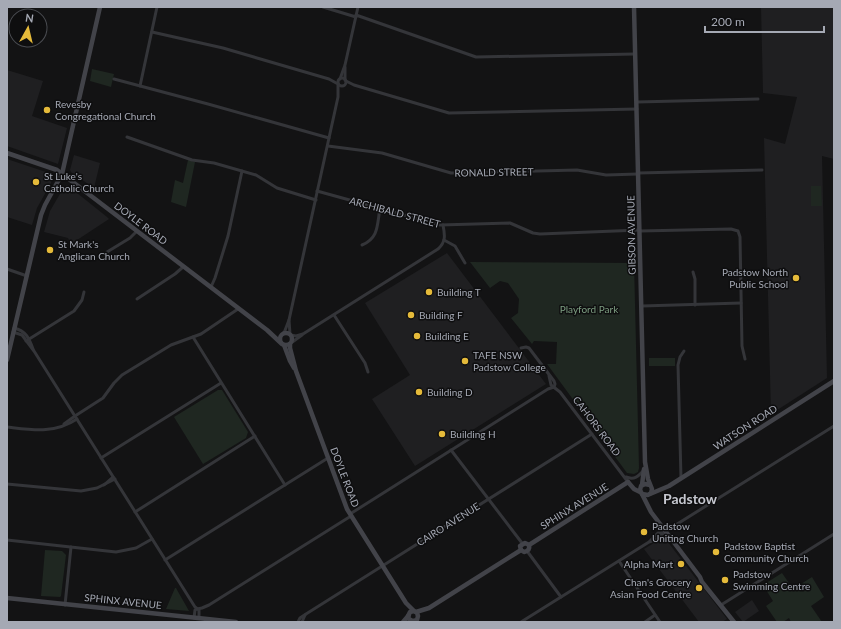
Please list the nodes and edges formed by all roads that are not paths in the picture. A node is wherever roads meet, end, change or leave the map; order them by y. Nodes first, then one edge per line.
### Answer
1 (100, 7) edge
2 (157, 7) edge
3 (323, 7) edge
4 (358, 7) edge
5 (634, 7) edge
6 (356, 16) junction
7 (152, 32) junction
8 (635, 54) junction
9 (345, 65) junction
10 (114, 79) dead end
11 (329, 79) junction
12 (339, 79) junction
13 (345, 80) junction
14 (338, 84) junction
15 (354, 85) junction
16 (140, 86) junction
17 (344, 86) junction
18 (338, 97) junction
19 (758, 99) dead end
20 (636, 102) junction
21 (637, 109) junction
22 (127, 137) dead end
23 (329, 138) junction
24 (328, 146) junction
25 (7, 153) edge
26 (762, 170) dead end
27 (242, 171) junction
28 (638, 173) junction
29 (62, 174) junction
30 (318, 191) junction
31 (316, 200) junction
32 (380, 208) junction
33 (443, 225) junction
34 (137, 231) junction
35 (640, 231) junction
36 (444, 240) junction
37 (362, 245) dead end
38 (107, 252) dead end
39 (465, 263) dead end
40 (183, 266) junction
41 (7, 270) edge
42 (693, 272) dead end
43 (27, 276) junction
44 (211, 287) junction
45 (84, 292) dead end
46 (136, 299) dead end
47 (741, 303) junction
48 (695, 304) junction
49 (642, 306) junction
50 (238, 308) junction
51 (334, 315) junction
52 (289, 320) junction
53 (267, 330) junction
54 (12, 334) edge
55 (283, 334) junction
56 (303, 334) junction
57 (291, 335) junction
58 (193, 337) junction
59 (27, 340) junction
60 (283, 344) junction
61 (290, 344) junction
62 (521, 348) dead end
63 (684, 351) dead end
64 (746, 359) dead end
65 (7, 360) edge
66 (296, 371) junction
67 (368, 372) dead end
68 (834, 381) edge
69 (221, 383) junction
70 (554, 388) junction
71 (76, 417) junction
72 (834, 426) edge
73 (7, 427) edge
74 (592, 434) junction
75 (255, 436) junction
76 (451, 450) junction
77 (101, 458) junction
78 (328, 458) junction
79 (645, 462) junction
80 (644, 470) junction
81 (624, 477) junction
82 (114, 478) junction
83 (681, 478) junction
84 (628, 482) junction
85 (7, 484) edge
86 (285, 485) junction
87 (641, 486) junction
88 (651, 486) junction
89 (666, 488) junction
90 (641, 493) junction
91 (650, 494) junction
92 (488, 500) junction
93 (649, 510) junction
94 (135, 512) junction
95 (350, 515) junction
96 (666, 532) junction
97 (834, 534) edge
98 (152, 539) junction
99 (7, 540) edge
100 (522, 543) junction
101 (529, 545) junction
102 (71, 547) junction
103 (521, 550) junction
104 (527, 551) junction
105 (165, 560) junction
106 (619, 561) junction
107 (382, 566) junction
108 (561, 597) junction
109 (7, 598) edge
110 (406, 603) junction
111 (65, 605) junction
112 (721, 605) junction
113 (429, 608) junction
114 (197, 609) junction
115 (415, 612) junction
116 (305, 615) junction
117 (409, 615) junction
118 (656, 615) junction
119 (200, 619) edge
120 (419, 619) edge
121 (412, 621) edge
122 (236, 622) edge
123 (298, 622) edge
124 (302, 622) edge
125 (403, 622) edge
126 (521, 622) edge
127 (645, 622) edge
128 (660, 622) edge
129 (734, 622) edge

1 - 29 main road
2 - 7 street
3 - 6 street
4 - 6 street
5 - 8 main road, GIBSON AVENUE
6 - 8 street
6 - 9 street
7 - 11 street
7 - 16 street
8 - 20 main road, GIBSON AVENUE
9 - 12 street
9 - 13 street
10 - 16 street
11 - 12 street
11 - 14 street
12 - 13 street
12 - 14 street
13 - 15 street
13 - 17 street
14 - 17 street
14 - 18 street
15 - 17 street
15 - 21 street
16 - 23 street
17 - 18 street
18 - 23 street
19 - 20 street
20 - 21 main road, GIBSON AVENUE
21 - 28 main road, GIBSON AVENUE
22 - 27 street
23 - 24 street
24 - 28 street, RONALD STREET
24 - 30 street
25 - 29 main road, DOYLE ROAD
26 - 28 street, RONALD STREET
27 - 31 street
27 - 44 street
28 - 35 main road, GIBSON AVENUE
29 - 34 main road, DOYLE ROAD
29 - 43 main road
30 - 31 street
30 - 32 street, ARCHIBALD STREET
31 - 52 street
32 - 33 street, ARCHIBALD STREET
32 - 37 street
33 - 35 street, ARCHIBALD STREET
33 - 36 street
34 - 38 street
34 - 40 main road, DOYLE ROAD
35 - 47 street, ARCHIBALD STREET
35 - 49 main road, GIBSON AVENUE
36 - 39 street
36 - 51 street
40 - 44 main road, DOYLE ROAD
40 - 46 street
41 - 43 street
42 - 48 street
43 - 54 main road
44 - 50 main road, DOYLE ROAD
45 - 59 street
47 - 48 street
47 - 64 street
48 - 49 street
49 - 79 main road, GIBSON AVENUE
50 - 53 main road, DOYLE ROAD
50 - 58 street
51 - 56 street
51 - 67 street
52 - 55 street
52 - 57 street
53 - 55 main road, DOYLE ROAD
53 - 60 main road, DOYLE ROAD
54 - 59 street
54 - 65 main road
55 - 57 main road
55 - 60 main road
56 - 57 street
56 - 61 street
57 - 61 main road
58 - 69 street
58 - 71 street
59 - 71 street
60 - 61 main road
60 - 66 main road, DOYLE ROAD
61 - 66 main road, DOYLE ROAD
62 - 70 street, CAHORS ROAD
63 - 83 street
66 - 78 main road, DOYLE ROAD
68 - 83 main road, WATSON ROAD
69 - 75 street
69 - 77 street
70 - 74 street, CAHORS ROAD
70 - 76 street
71 - 73 street
71 - 77 street
72 - 96 street
74 - 81 street, CAHORS ROAD
74 - 92 street, CAIRO AVENUE
75 - 86 street
75 - 94 street
76 - 92 street
76 - 95 street
77 - 82 street
78 - 86 street
78 - 95 main road, DOYLE ROAD
79 - 80 main road, GIBSON AVENUE
79 - 88 main road, GIBSON AVENUE
80 - 81 street
80 - 87 main road, GIBSON AVENUE
81 - 84 street, CAHORS ROAD
82 - 85 street
82 - 94 street
83 - 89 main road, WATSON ROAD
84 - 87 main road
84 - 90 main road, CAHORS ROAD
84 - 101 main road, SPHINX AVENUE
86 - 105 street
87 - 88 main road
87 - 90 main road
88 - 89 main road
88 - 91 main road
89 - 91 main road, WATSON ROAD
90 - 91 main road
90 - 93 main road, CAHORS ROAD
91 - 93 main road
92 - 100 street
92 - 107 street, CAIRO AVENUE
93 - 96 main road, CAHORS ROAD
94 - 98 street
95 - 107 main road, DOYLE ROAD
95 - 114 street
96 - 106 street
96 - 112 main road, CAHORS ROAD
97 - 112 street
98 - 102 street
98 - 105 street
99 - 102 street
100 - 101 main road
100 - 103 main road
101 - 104 main road
102 - 111 street
103 - 104 main road
103 - 113 main road
104 - 108 street
105 - 114 street
106 - 108 street
106 - 118 street
107 - 110 main road, DOYLE ROAD
107 - 116 street, CAIRO AVENUE
108 - 126 street
109 - 111 main road, SPHINX AVENUE
110 - 115 main road, DOYLE ROAD
110 - 117 main road, DOYLE ROAD
111 - 119 main road, SPHINX AVENUE
112 - 129 main road, CAHORS ROAD
113 - 115 main road
113 - 120 main road
114 - 119 street
115 - 117 main road
115 - 120 main road
116 - 123 street, CAIRO AVENUE
116 - 124 street
117 - 121 main road
117 - 125 main road
118 - 127 street
118 - 128 street
119 - 122 main road, SPHINX AVENUE
120 - 121 main road

